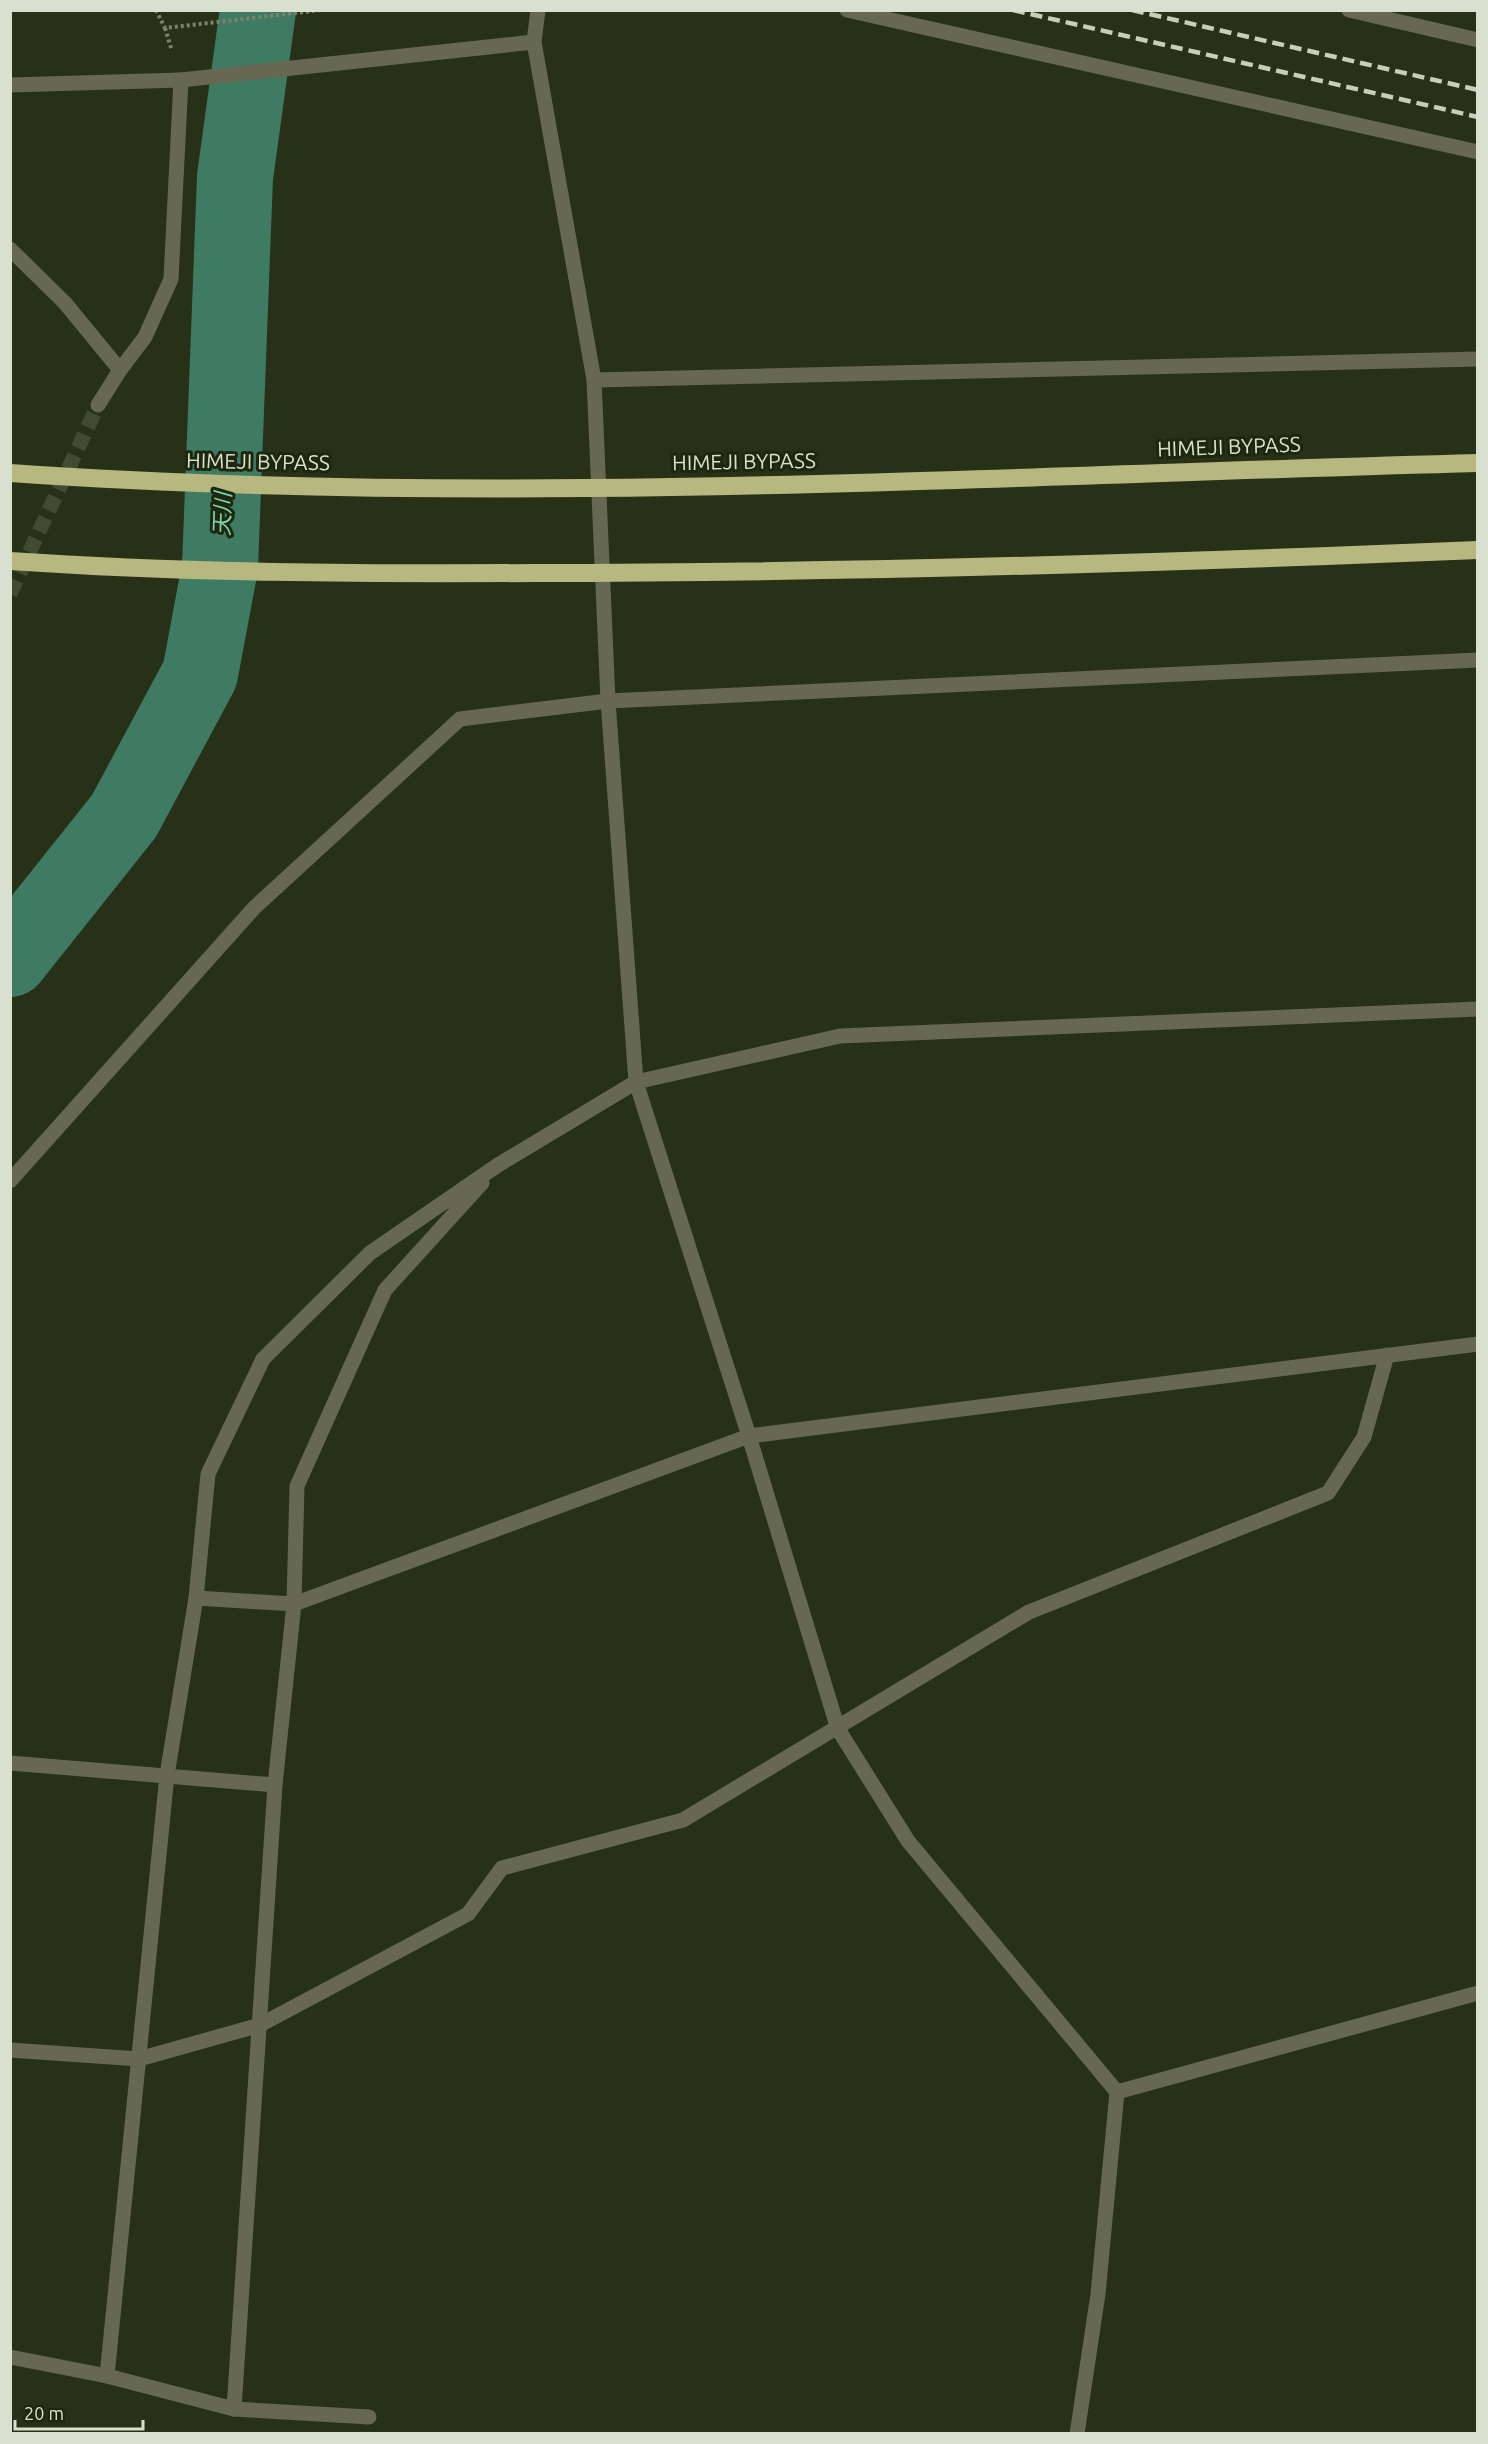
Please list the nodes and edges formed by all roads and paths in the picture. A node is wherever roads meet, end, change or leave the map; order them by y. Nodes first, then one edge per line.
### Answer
1 (156, 10) edge
2 (321, 10) edge
3 (538, 10) edge
4 (847, 10) edge
5 (1349, 10) edge
6 (1478, 40) edge
7 (534, 42) junction
8 (181, 80) junction
9 (10, 85) edge
10 (1478, 153) edge
11 (10, 249) edge
12 (1478, 359) edge
13 (120, 370) junction
14 (594, 380) junction
15 (98, 405) tunnel mouth
16 (1478, 462) edge
17 (10, 473) edge
18 (1478, 550) edge
19 (10, 561) edge
20 (1478, 660) edge
21 (608, 701) junction
22 (1478, 1009) edge
23 (636, 1082) junction
24 (498, 1165) junction
25 (10, 1181) edge
26 (1478, 1344) edge
27 (1387, 1355) junction
28 (748, 1436) junction
29 (196, 1598) junction
30 (294, 1604) junction
31 (838, 1729) junction
32 (10, 1763) edge
33 (167, 1775) junction
34 (275, 1785) junction
35 (1478, 1993) edge
36 (260, 2025) junction
37 (10, 2050) edge
38 (139, 2059) junction
39 (1117, 2092) junction
40 (10, 2357) edge
41 (107, 2376) junction
42 (234, 2409) junction
43 (369, 2416) dead end
44 (1077, 2433) edge

1 - 2 path
3 - 7 street
4 - 10 street
5 - 6 street
7 - 8 street
7 - 14 street
8 - 9 street
8 - 13 street
11 - 13 street
12 - 14 street
13 - 15 street
14 - 21 street
16 - 17 highway, HIMEJI BYPASS
18 - 19 highway
20 - 21 street
21 - 23 street
21 - 25 street
22 - 23 street
23 - 24 street
23 - 28 street
24 - 29 street
24 - 30 street
26 - 27 street
27 - 28 street
27 - 31 street
28 - 30 street
28 - 31 street
29 - 30 street
29 - 33 street
30 - 34 street
31 - 36 street
31 - 39 street
32 - 33 street
33 - 34 street
33 - 38 street
34 - 36 street
35 - 39 street
36 - 38 street
36 - 42 street
37 - 38 street
38 - 41 street
39 - 44 street
40 - 41 street
41 - 42 street
42 - 43 street

